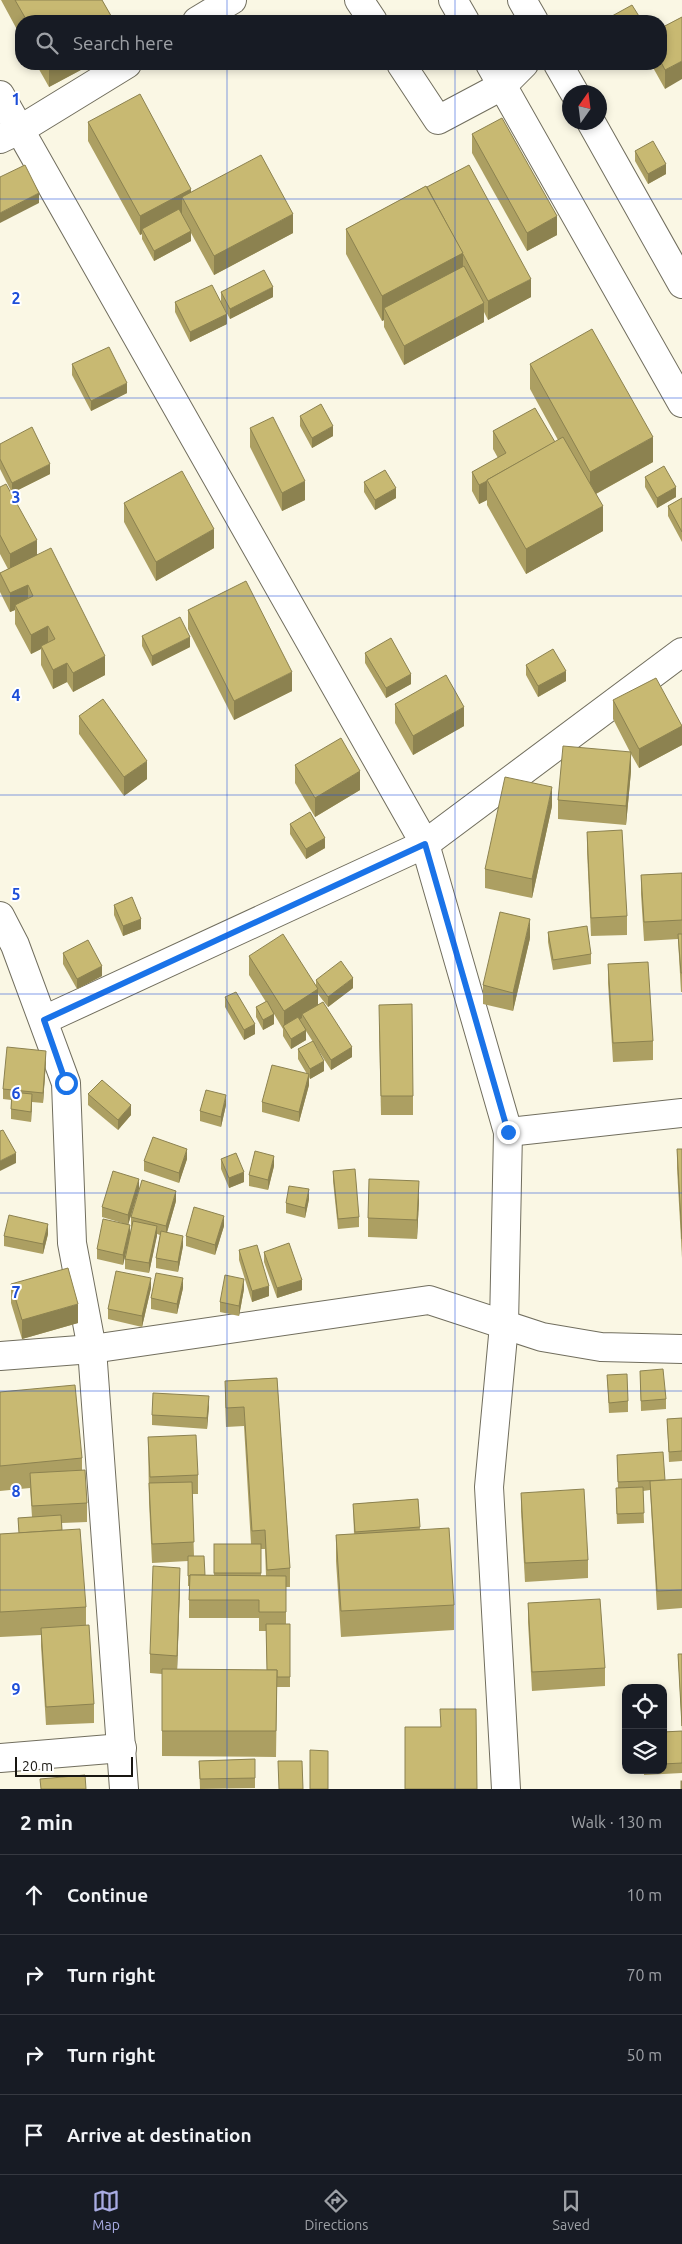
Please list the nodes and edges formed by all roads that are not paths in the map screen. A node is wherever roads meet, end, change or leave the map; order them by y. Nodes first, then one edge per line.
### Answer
1 (232, 0) edge
2 (358, 0) edge
3 (453, 0) edge
4 (522, 0) edge
5 (207, 15) edge
6 (369, 15) edge
7 (462, 15) edge
8 (531, 15) edge
9 (117, 70) edge
10 (405, 70) edge
11 (509, 70) edge
12 (561, 70) edge
13 (496, 75) edge
14 (570, 85) edge
15 (0, 95) edge
16 (595, 130) edge
17 (10, 134) edge
18 (682, 284) edge
19 (682, 403) edge
20 (682, 652) edge
21 (425, 844) junction
22 (0, 916) edge
23 (44, 1020) junction
24 (682, 1113) edge
25 (508, 1132) junction
26 (504, 1325) junction
27 (682, 1348) edge
28 (92, 1349) junction
29 (0, 1356) edge
30 (122, 1748) junction
31 (0, 1758) edge
32 (124, 1789) edge
33 (506, 1789) edge

1 - 5 street
2 - 6 street
3 - 7 street
4 - 8 street
9 - 17 street
10 - 13 street
11 - 13 street
12 - 14 street
13 - 19 street
15 - 17 street
16 - 18 street
17 - 21 street
20 - 21 street
21 - 23 street
21 - 25 street
22 - 23 street
23 - 28 street
24 - 25 street
25 - 26 street
26 - 27 street
26 - 28 street
26 - 33 street
28 - 29 street
28 - 30 street
30 - 31 street
30 - 32 street

